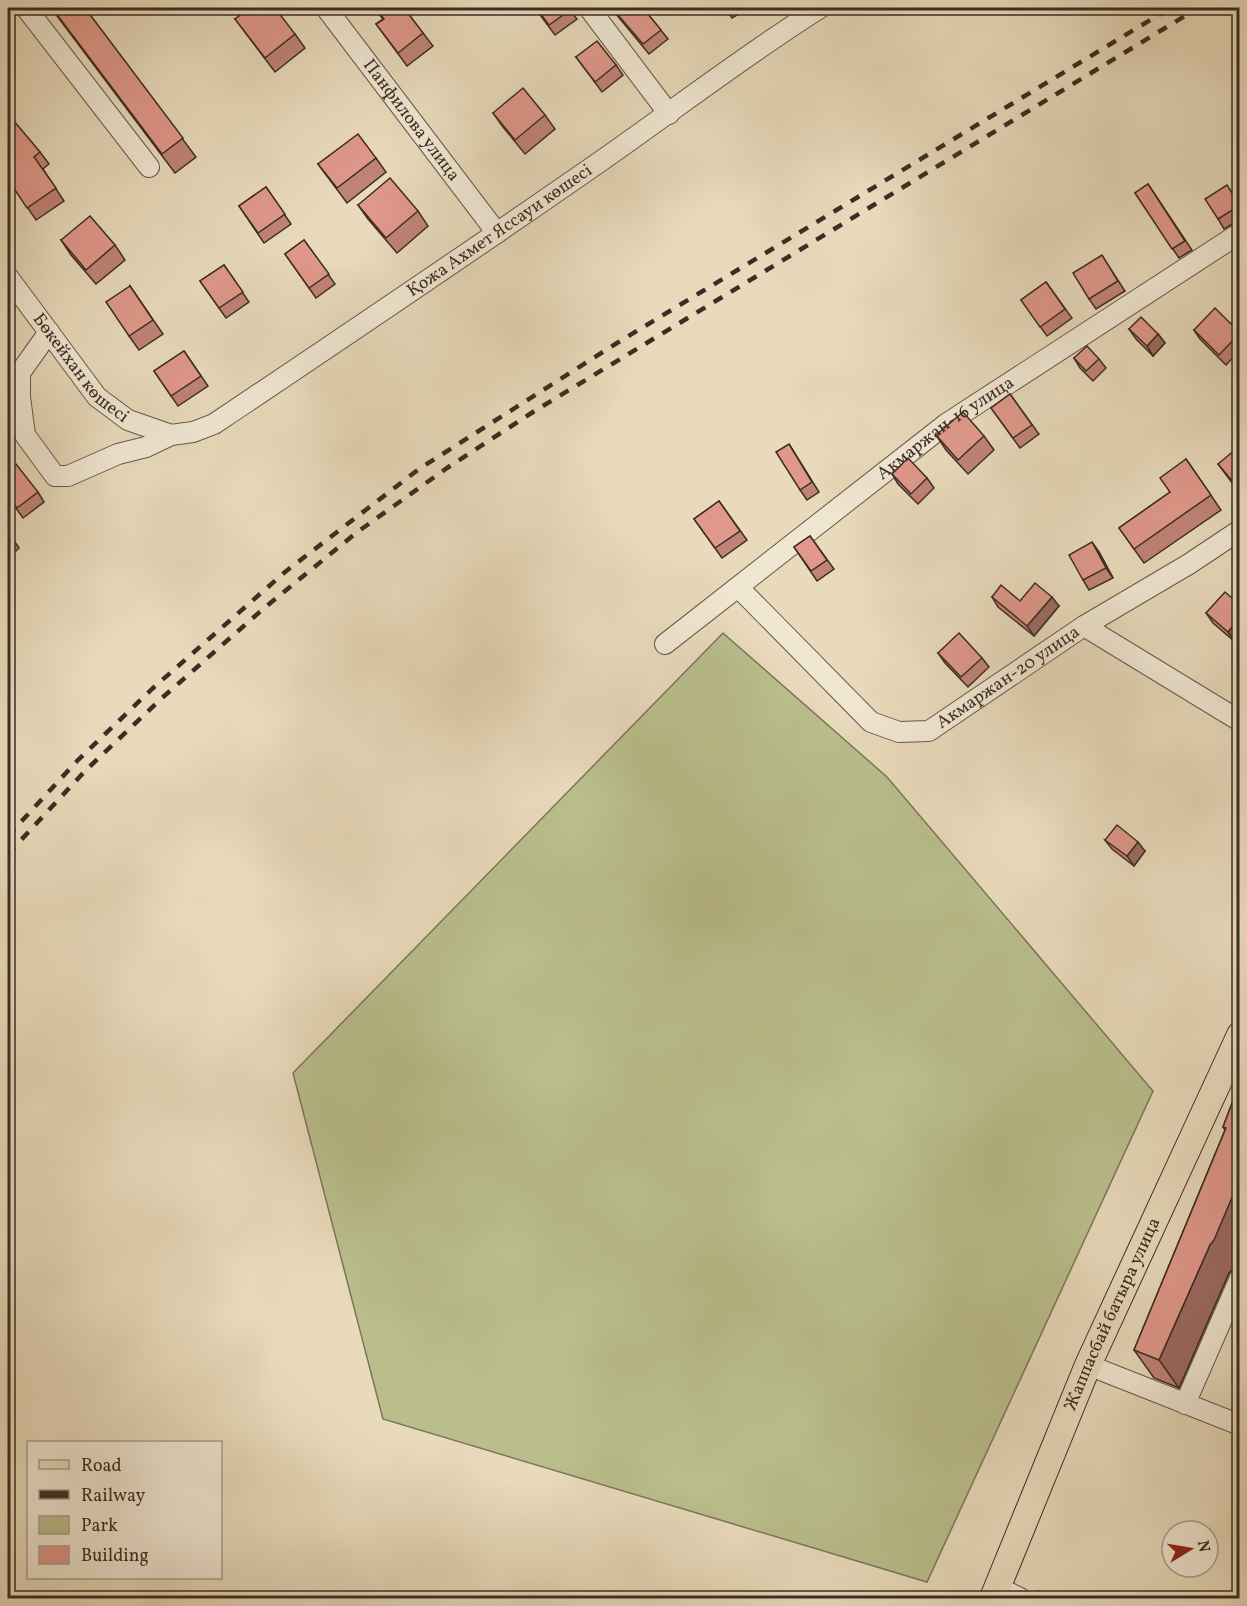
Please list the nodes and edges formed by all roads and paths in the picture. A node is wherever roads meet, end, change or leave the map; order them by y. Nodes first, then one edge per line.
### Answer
1 (26, 8) edge
2 (326, 8) edge
3 (589, 8) edge
4 (820, 8) edge
5 (669, 114) junction
6 (149, 166) dead end
7 (497, 233) junction
8 (1239, 233) edge
9 (8, 277) edge
10 (49, 332) junction
11 (14, 381) edge
12 (171, 435) junction
13 (1239, 530) edge
14 (738, 587) junction
15 (1084, 626) junction
16 (665, 644) dead end
17 (1239, 721) edge
18 (1239, 1035) edge
19 (1239, 1278) edge
20 (1088, 1365) junction
21 (1185, 1404) junction
22 (1239, 1425) edge
23 (995, 1593) edge
24 (1020, 1599) edge

1 - 6 street
2 - 7 street, Панфилова улица
3 - 5 street
4 - 5 street, Қожа Ахмет Яссауи көшесі
5 - 7 street, Қожа Ахмет Яссауи көшесі
7 - 12 street, Қожа Ахмет Яссауи көшесі
8 - 14 street, Акмаржан-16 улица
9 - 10 street, Бөкейхан көшесі
10 - 11 street
10 - 12 street, Бөкейхан көшесі
11 - 12 street, Қожа Ахмет Яссауи көшесі
13 - 15 street, Акмаржан-20 улица
14 - 15 street, Акмаржан-20 улица
14 - 16 street, Акмаржан-16 улица
15 - 17 street
18 - 20 main road, Жаппасбай батыра улица
19 - 21 street
20 - 21 street
20 - 23 main road, Жаппасбай батыра улица
21 - 22 street
23 - 24 street

